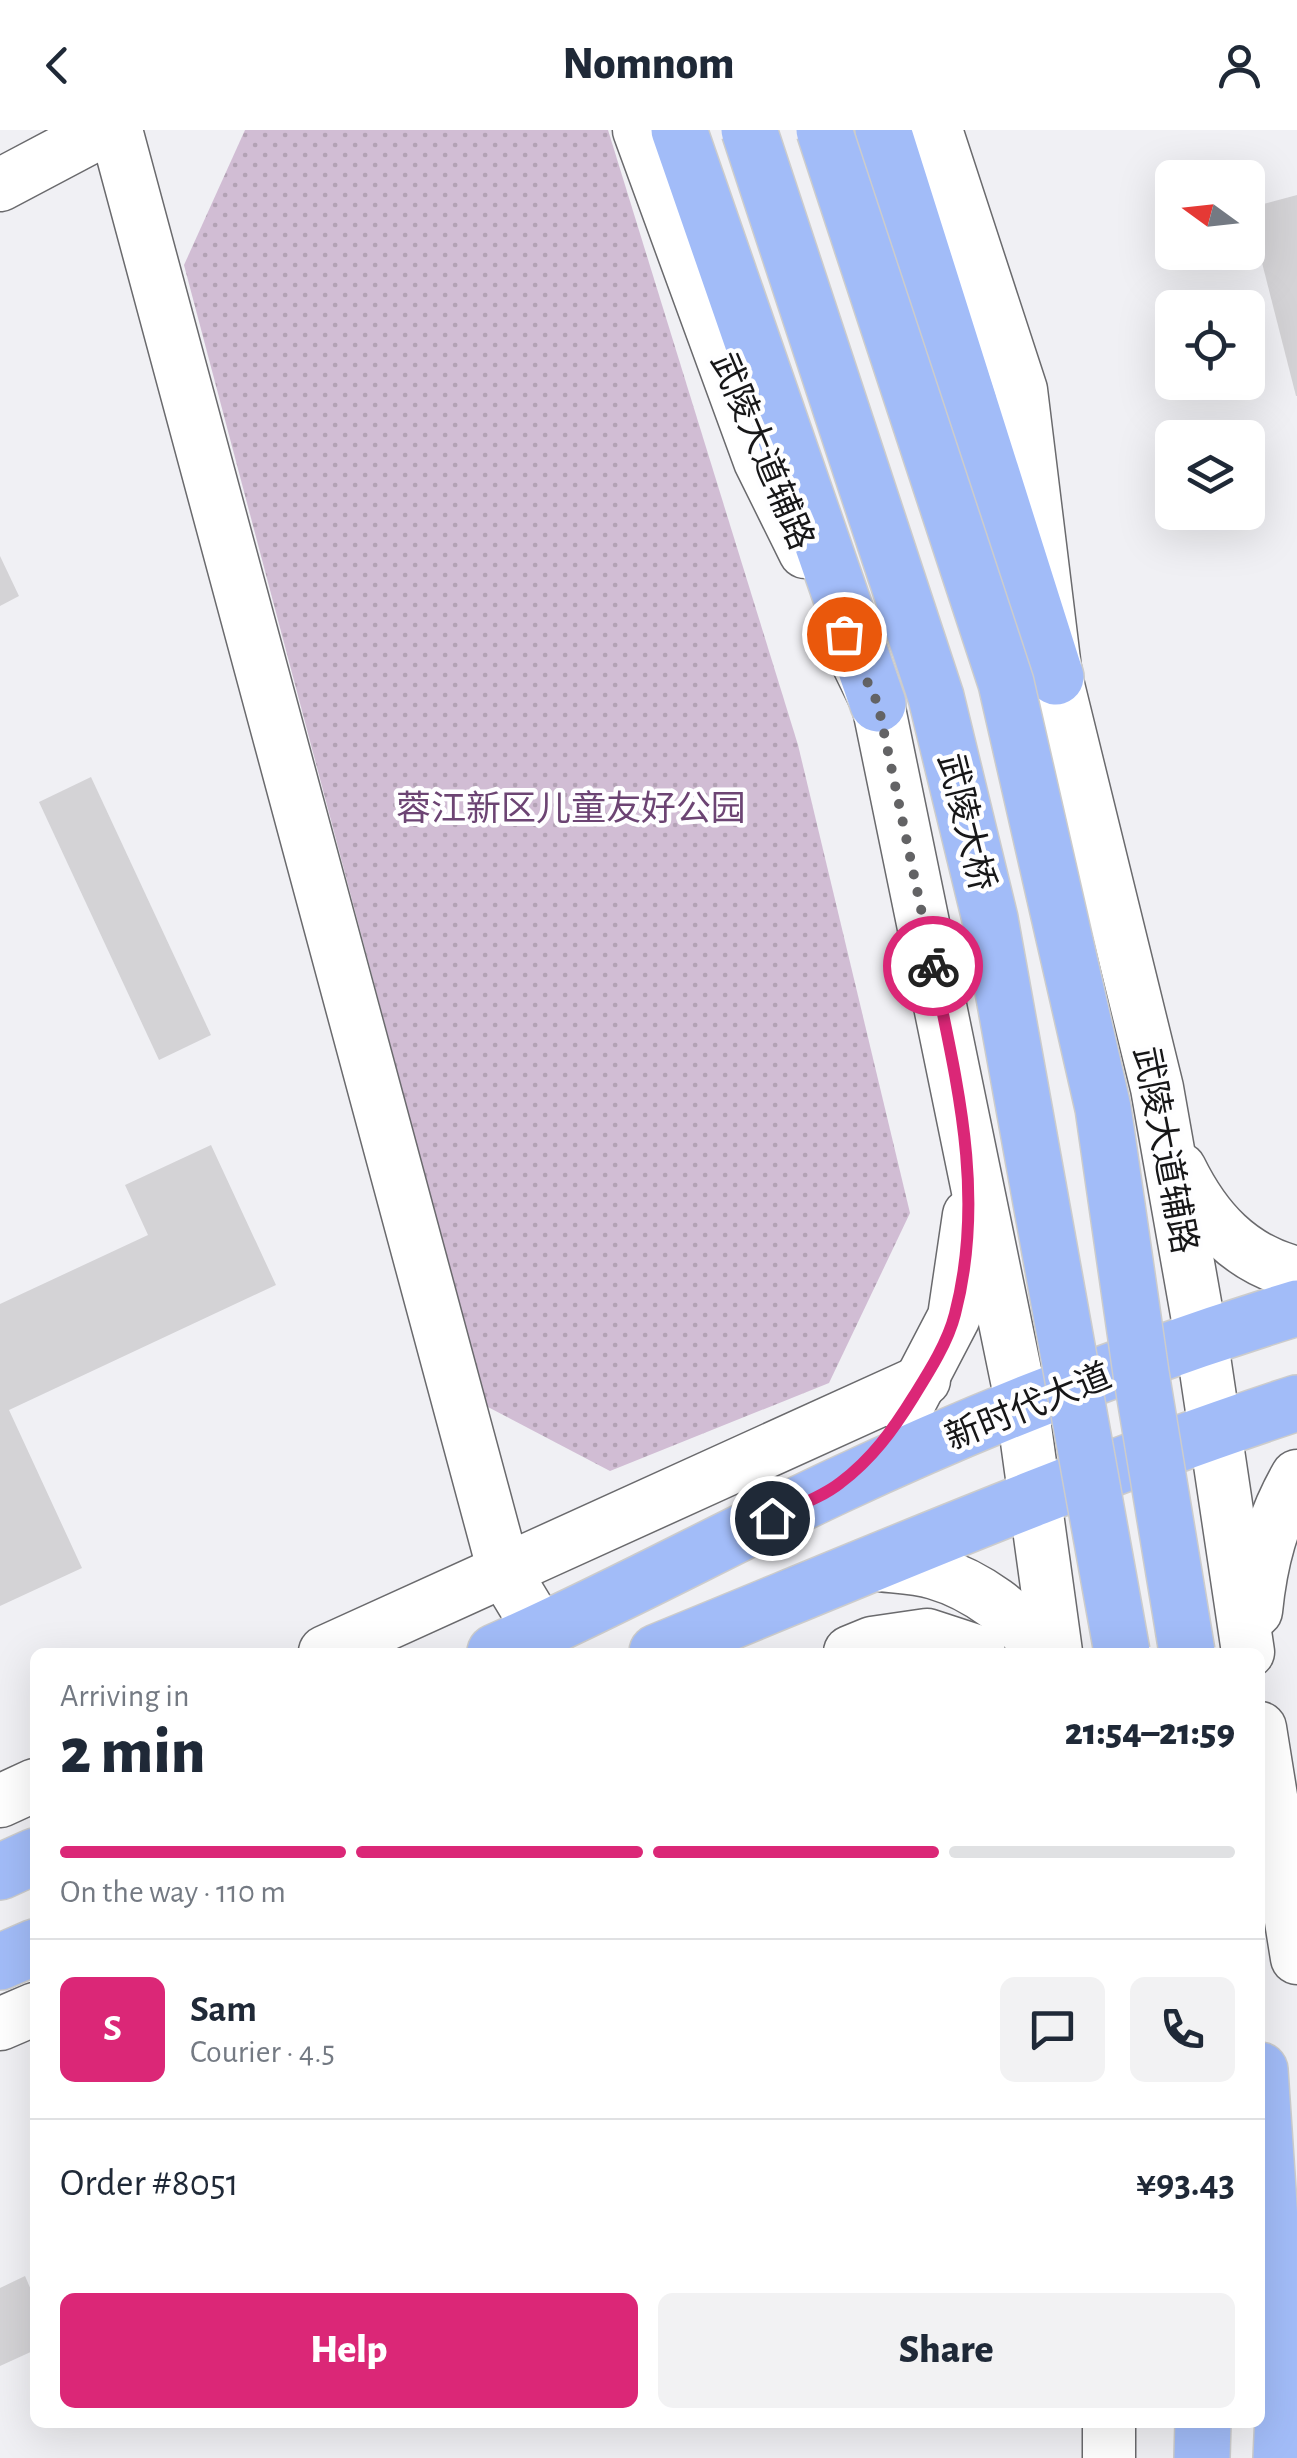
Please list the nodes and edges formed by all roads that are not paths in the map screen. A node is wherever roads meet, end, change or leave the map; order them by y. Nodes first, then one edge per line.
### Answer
1 (104, 130) edge
2 (116, 130) edge
3 (640, 130) edge
4 (679, 130) edge
5 (749, 130) edge
6 (824, 130) edge
7 (883, 130) edge
8 (936, 130) edge
9 (0, 185) edge
10 (1056, 677) junction
11 (878, 704) junction
12 (965, 1123) junction
13 (1165, 1139) junction
14 (1297, 1273) edge
15 (1297, 1308) edge
16 (1201, 1337) junction
17 (924, 1380) junction
18 (1297, 1403) edge
19 (1022, 1405) junction
20 (1216, 1430) junction
21 (1297, 1476) edge
22 (838, 1486) junction
23 (1036, 1499) junction
24 (872, 1564) junction
25 (504, 1570) junction
26 (518, 1642) edge
27 (334, 1648) edge
28 (667, 1648) edge
29 (860, 1648) edge
30 (967, 1648) edge
31 (1037, 1648) edge
32 (1055, 1648) edge
33 (1121, 1648) edge
34 (1186, 1648) edge
35 (1249, 1648) edge
36 (1251, 1648) edge
37 (1265, 1759) edge
38 (30, 1787) edge
39 (0, 1801) edge
40 (30, 1858) edge
41 (0, 1872) edge
42 (30, 1948) edge
43 (1297, 1958) edge
44 (0, 1962) edge
45 (30, 2011) edge
46 (0, 2024) edge
47 (1265, 2145) edge
48 (1109, 2428) edge
49 (1203, 2428) edge
50 (1108, 2458) edge
51 (1202, 2458) edge
52 (1281, 2458) edge

1 - 9 street
2 - 25 street
3 - 11 street, 武陵大道辅路
4 - 11 main road
5 - 33 main road, 武陵大桥, bridge
6 - 34 main road, 武陵大桥, bridge
7 - 10 main road
8 - 10 street, 武陵大道辅路
10 - 13 street, 武陵大道辅路
11 - 12 street, 武陵大道辅路
12 - 17 street
12 - 19 street, 武陵大道辅路
13 - 14 street
13 - 16 street, 武陵大道辅路
15 - 16 main road, 新时代大道
16 - 19 main road, 新时代大道
16 - 20 street, 武陵大道辅路
17 - 22 street
17 - 25 street
18 - 20 main road
19 - 22 main road, 新时代大道
19 - 23 street, 武陵大道辅路
20 - 23 main road
20 - 35 street, 武陵大道辅路
21 - 36 street
22 - 26 main road, 新时代大道
23 - 24 main road
23 - 32 street, 武陵大道辅路
24 - 28 main road
24 - 31 street
25 - 26 street
25 - 27 street
29 - 30 street
37 - 43 street
38 - 39 street
40 - 41 main road
42 - 44 main road
45 - 46 street
47 - 52 main road
48 - 50 street
49 - 51 main road

